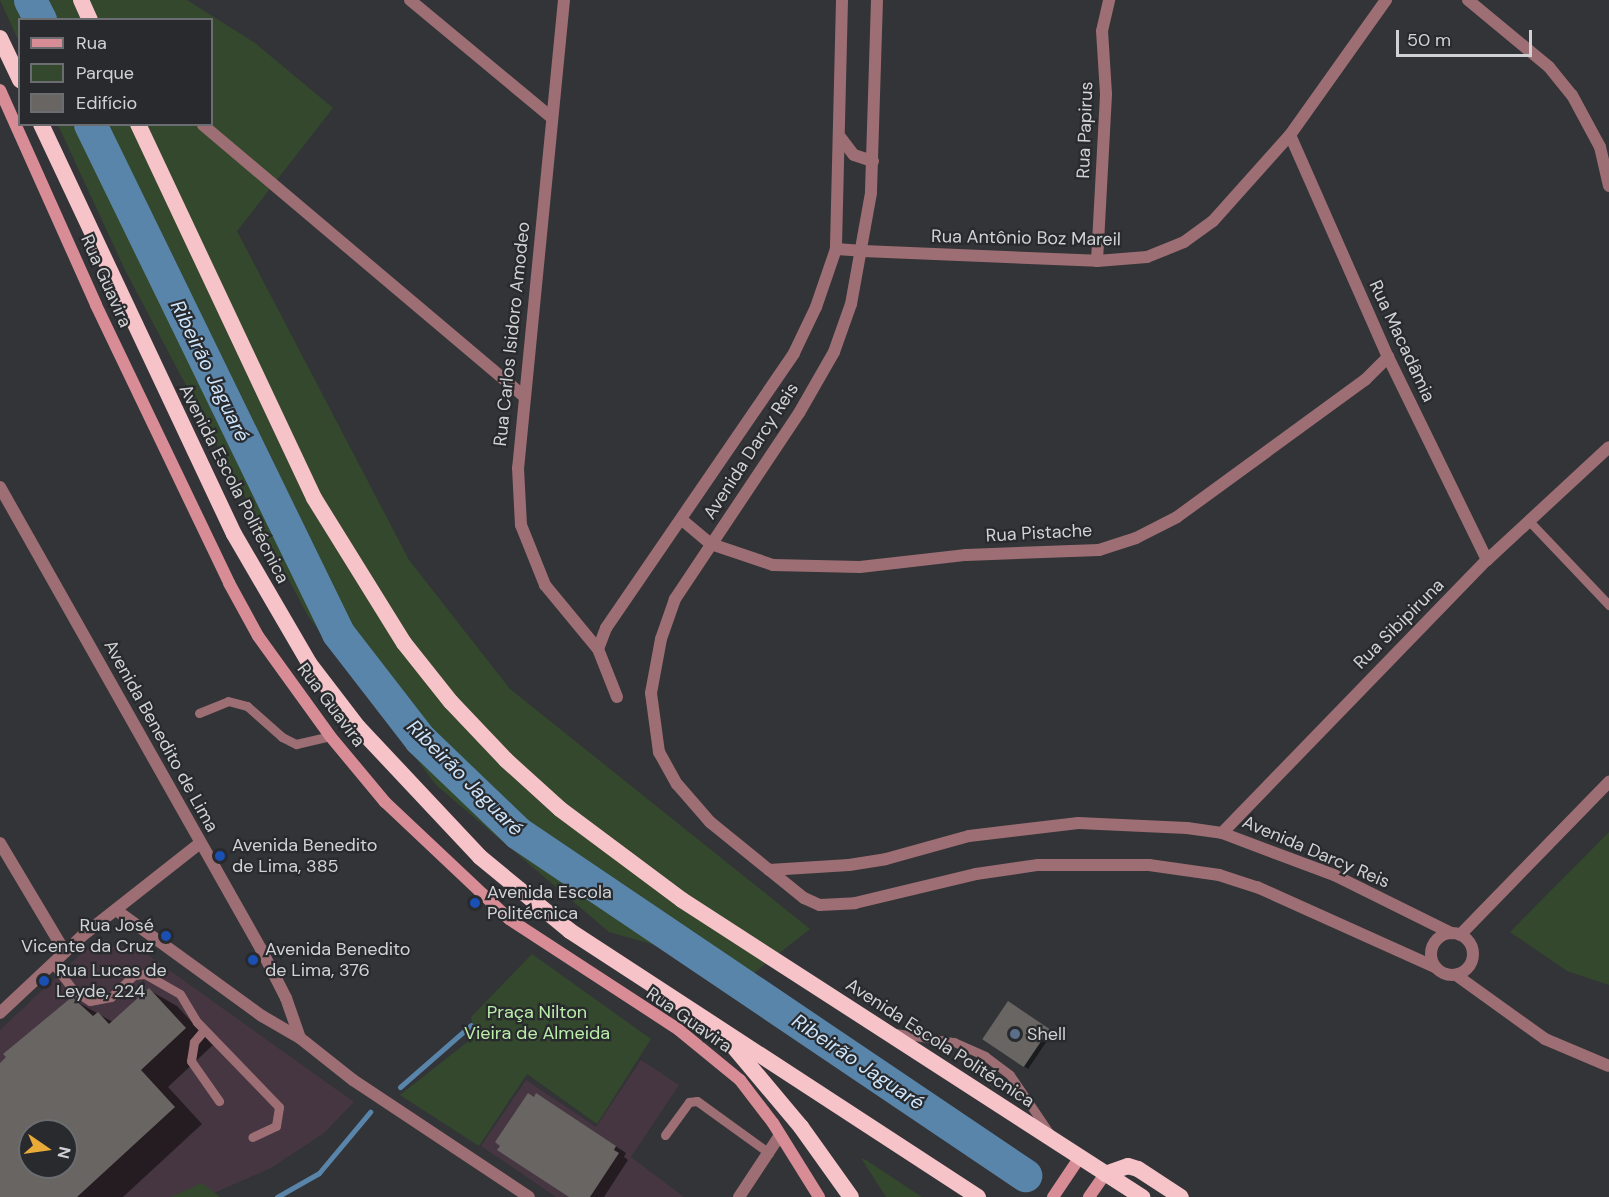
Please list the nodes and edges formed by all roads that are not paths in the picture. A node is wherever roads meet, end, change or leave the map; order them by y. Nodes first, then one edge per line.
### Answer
1 (81, 0) edge
2 (410, 0) edge
3 (564, 0) edge
4 (842, 0) edge
5 (877, 0) edge
6 (1109, 0) edge
7 (1386, 0) edge
8 (1467, 0) edge
9 (89, 18) edge
10 (0, 39) edge
11 (18, 76) edge
12 (0, 91) edge
13 (551, 117) junction
14 (42, 126) edge
15 (139, 126) edge
16 (204, 126) edge
17 (1290, 135) junction
18 (841, 137) junction
19 (873, 161) junction
20 (1609, 186) edge
21 (836, 249) junction
22 (863, 251) junction
23 (1097, 261) junction
24 (1388, 357) junction
25 (524, 396) junction
26 (1609, 447) edge
27 (0, 487) edge
28 (681, 519) junction
29 (1530, 522) junction
30 (711, 544) junction
31 (1487, 560) junction
32 (1609, 605) edge
33 (598, 650) junction
34 (617, 697) dead end
35 (199, 713) dead end
36 (330, 736) junction
37 (1609, 782) edge
38 (1222, 833) junction
39 (0, 843) edge
40 (200, 843) junction
41 (769, 870) junction
42 (116, 910) junction
43 (1456, 934) junction
44 (66, 952) junction
45 (53, 964) junction
46 (1435, 967) junction
47 (1456, 975) junction
48 (0, 1013) edge
49 (718, 1029) junction
50 (204, 1030) junction
51 (887, 1032) junction
52 (300, 1038) junction
53 (1609, 1066) edge
54 (219, 1101) dead end
55 (665, 1135) dead end
56 (780, 1135) junction
57 (252, 1137) dead end
58 (1052, 1139) junction
59 (769, 1153) junction
60 (1080, 1157) junction
61 (1105, 1174) junction
62 (529, 1197) edge
63 (739, 1197) edge
64 (819, 1197) edge
65 (850, 1197) edge
66 (978, 1197) edge
67 (1053, 1197) edge
68 (1089, 1197) edge
69 (1143, 1197) edge
70 (1181, 1197) edge

1 - 9 highway
2 - 13 street
3 - 13 street, Rua Carlos Isidoro Amodeo
4 - 18 street, Avenida Darcy Reis
5 - 19 street, Avenida Darcy Reis
6 - 23 street, Rua Papirus
7 - 17 street, Rua Antônio Boz Mareil
8 - 20 street
10 - 11 highway
12 - 36 main road, Rua Guavira
13 - 25 street, Rua Carlos Isidoro Amodeo
14 - 49 highway, Avenida Escola Politécnica
15 - 51 highway, Avenida Escola Politécnica
16 - 25 street
17 - 23 street, Rua Antônio Boz Mareil
17 - 24 street, Rua Macadâmia
18 - 19 street
18 - 21 street, Avenida Darcy Reis
19 - 22 street, Avenida Darcy Reis
21 - 22 street, Rua Antônio Boz Mareil
21 - 28 street, Avenida Darcy Reis
22 - 23 street, Rua Antônio Boz Mareil
22 - 30 street, Avenida Darcy Reis
24 - 30 street, Rua Pistache
24 - 31 street, Rua Macadâmia
25 - 33 street, Rua Carlos Isidoro Amodeo
26 - 29 street, Rua Sibipiruna
27 - 40 street, Avenida Benedito de Lima
28 - 30 street, Rua Pistache
28 - 33 street, Avenida Darcy Reis
29 - 31 street, Rua Sibipiruna
29 - 32 lane
30 - 41 street, Avenida Darcy Reis
31 - 38 street, Rua Sibipiruna
33 - 34 street
35 - 36 lane
36 - 56 main road, Rua Guavira
37 - 43 street
38 - 41 street, Avenida Darcy Reis
38 - 43 street, Avenida Darcy Reis
39 - 44 street
40 - 42 street
40 - 52 street, Avenida Benedito de Lima
41 - 46 street, Avenida Darcy Reis
42 - 44 street
42 - 52 street
43 - 46 street
43 - 47 street
44 - 45 street
45 - 48 street
45 - 50 lane
46 - 47 street
47 - 53 street
49 - 65 highway
49 - 66 highway, Avenida Escola Politécnica
50 - 54 lane
50 - 57 lane
51 - 58 highway, Avenida Escola Politécnica
51 - 58 lane
52 - 62 street
55 - 59 lane
56 - 59 street
56 - 64 main road, Rua Guavira
58 - 60 highway, Avenida Escola Politécnica
59 - 63 street
60 - 61 highway, Avenida Escola Politécnica
60 - 67 main road
61 - 68 main road
61 - 69 highway, Avenida Escola Politécnica
61 - 70 highway

